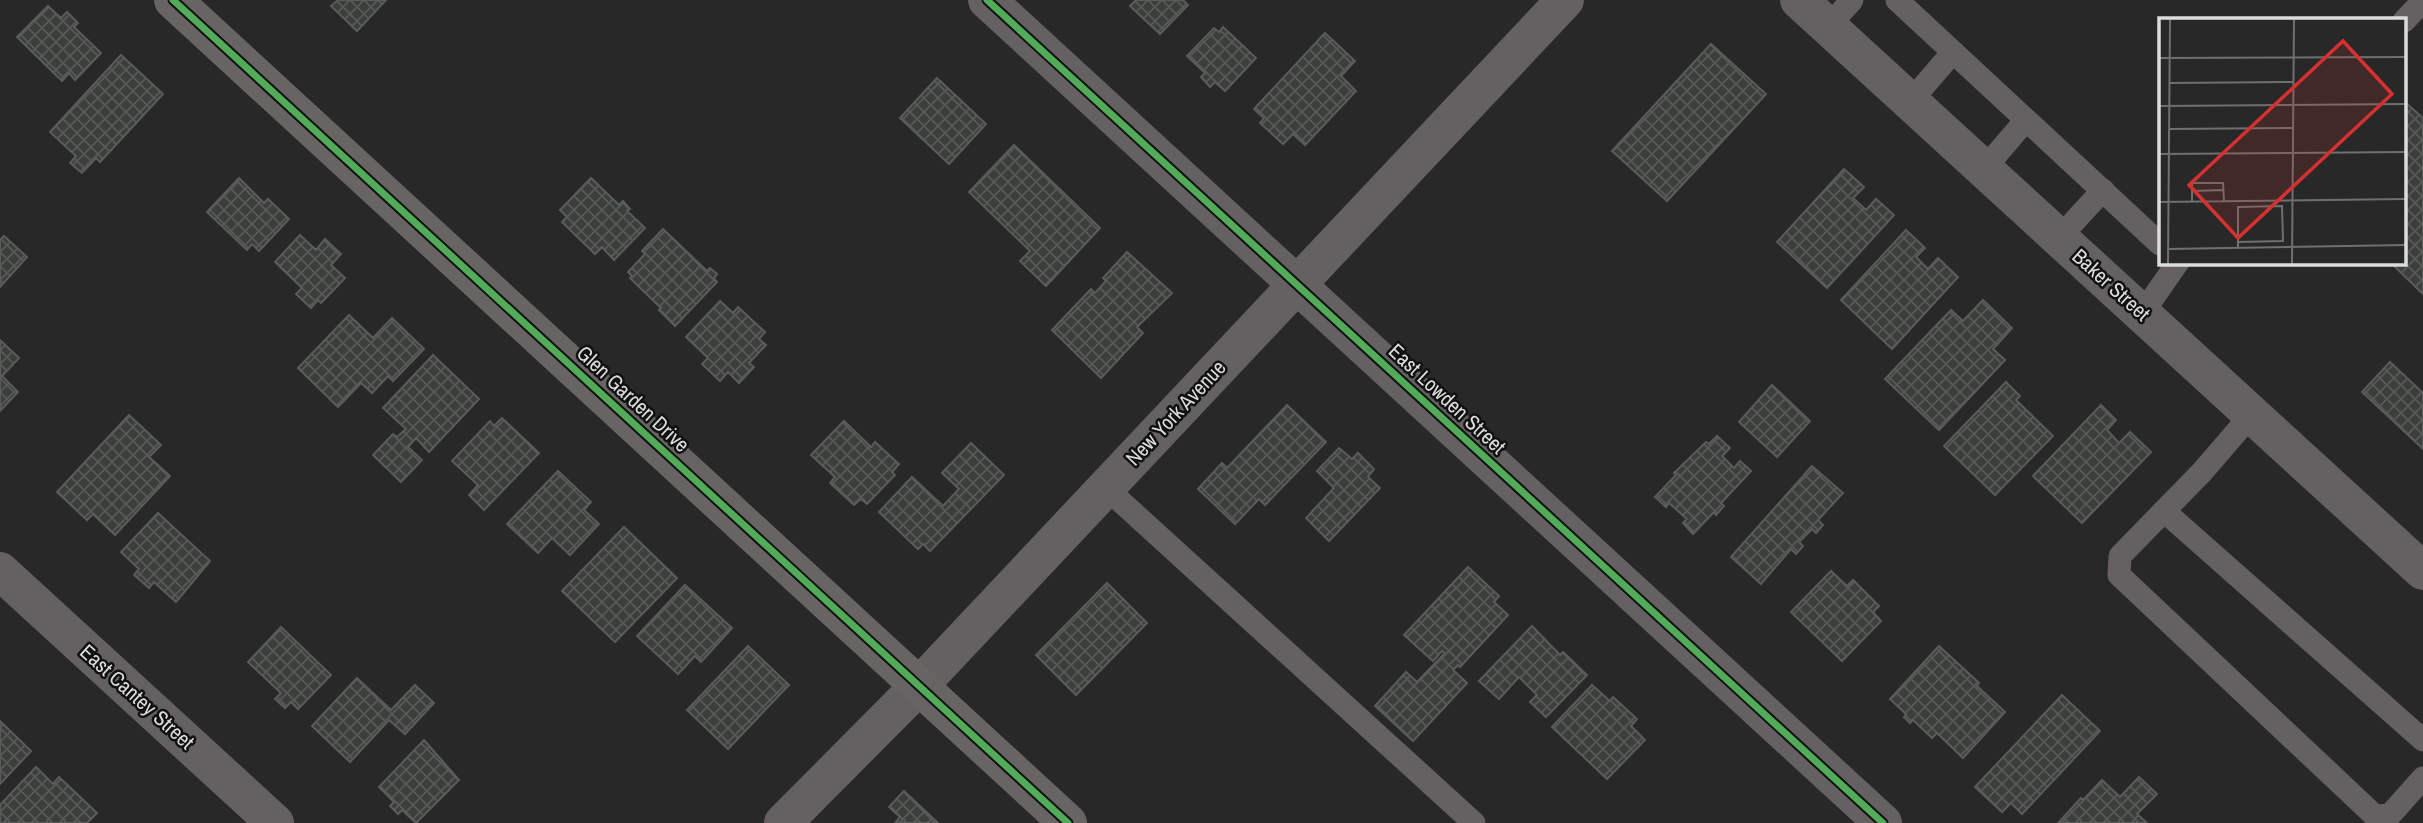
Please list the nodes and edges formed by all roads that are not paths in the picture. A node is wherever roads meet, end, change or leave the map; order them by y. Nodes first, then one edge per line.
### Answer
1 (173, 0) edge
2 (987, 0) edge
3 (1565, 0) edge
4 (1799, 0) edge
5 (1897, 0) edge
6 (2423, 1) edge
7 (1840, 13) edge
8 (2406, 20) edge
9 (1953, 52) junction
10 (1910, 102) junction
11 (2026, 120) junction
12 (1983, 169) junction
13 (2103, 190) junction
14 (2059, 238) junction
15 (2159, 242) edge
16 (2177, 264) edge
17 (1297, 285) junction
18 (2142, 314) junction
19 (2252, 414) junction
20 (1106, 488) junction
21 (2164, 511) junction
22 (0, 571) edge
23 (2423, 571) edge
24 (919, 686) junction
25 (2423, 740) edge
26 (2423, 778) edge
27 (275, 823) edge
28 (783, 823) edge
29 (1068, 823) edge
30 (1474, 823) edge
31 (1883, 823) edge

1 - 24 street, Glen Garden Drive
2 - 17 street, East Lowden Street
3 - 17 street, New York Avenue
4 - 7 street, Baker Street
5 - 9 lane
6 - 8 lane
7 - 10 street, Baker Street
9 - 10 lane
9 - 11 lane
10 - 12 street, Baker Street
11 - 12 lane
11 - 13 lane
12 - 14 street, Baker Street
13 - 14 lane
13 - 15 lane
14 - 18 street, Baker Street
16 - 18 lane
17 - 20 street, New York Avenue
17 - 31 street, East Lowden Street
18 - 19 street, Baker Street
19 - 21 lane
19 - 23 street, Baker Street
20 - 24 street, New York Avenue
20 - 30 lane
21 - 25 lane
21 - 26 lane
22 - 27 street, East Cantey Street
24 - 28 street, New York Avenue
24 - 29 street, Glen Garden Drive

